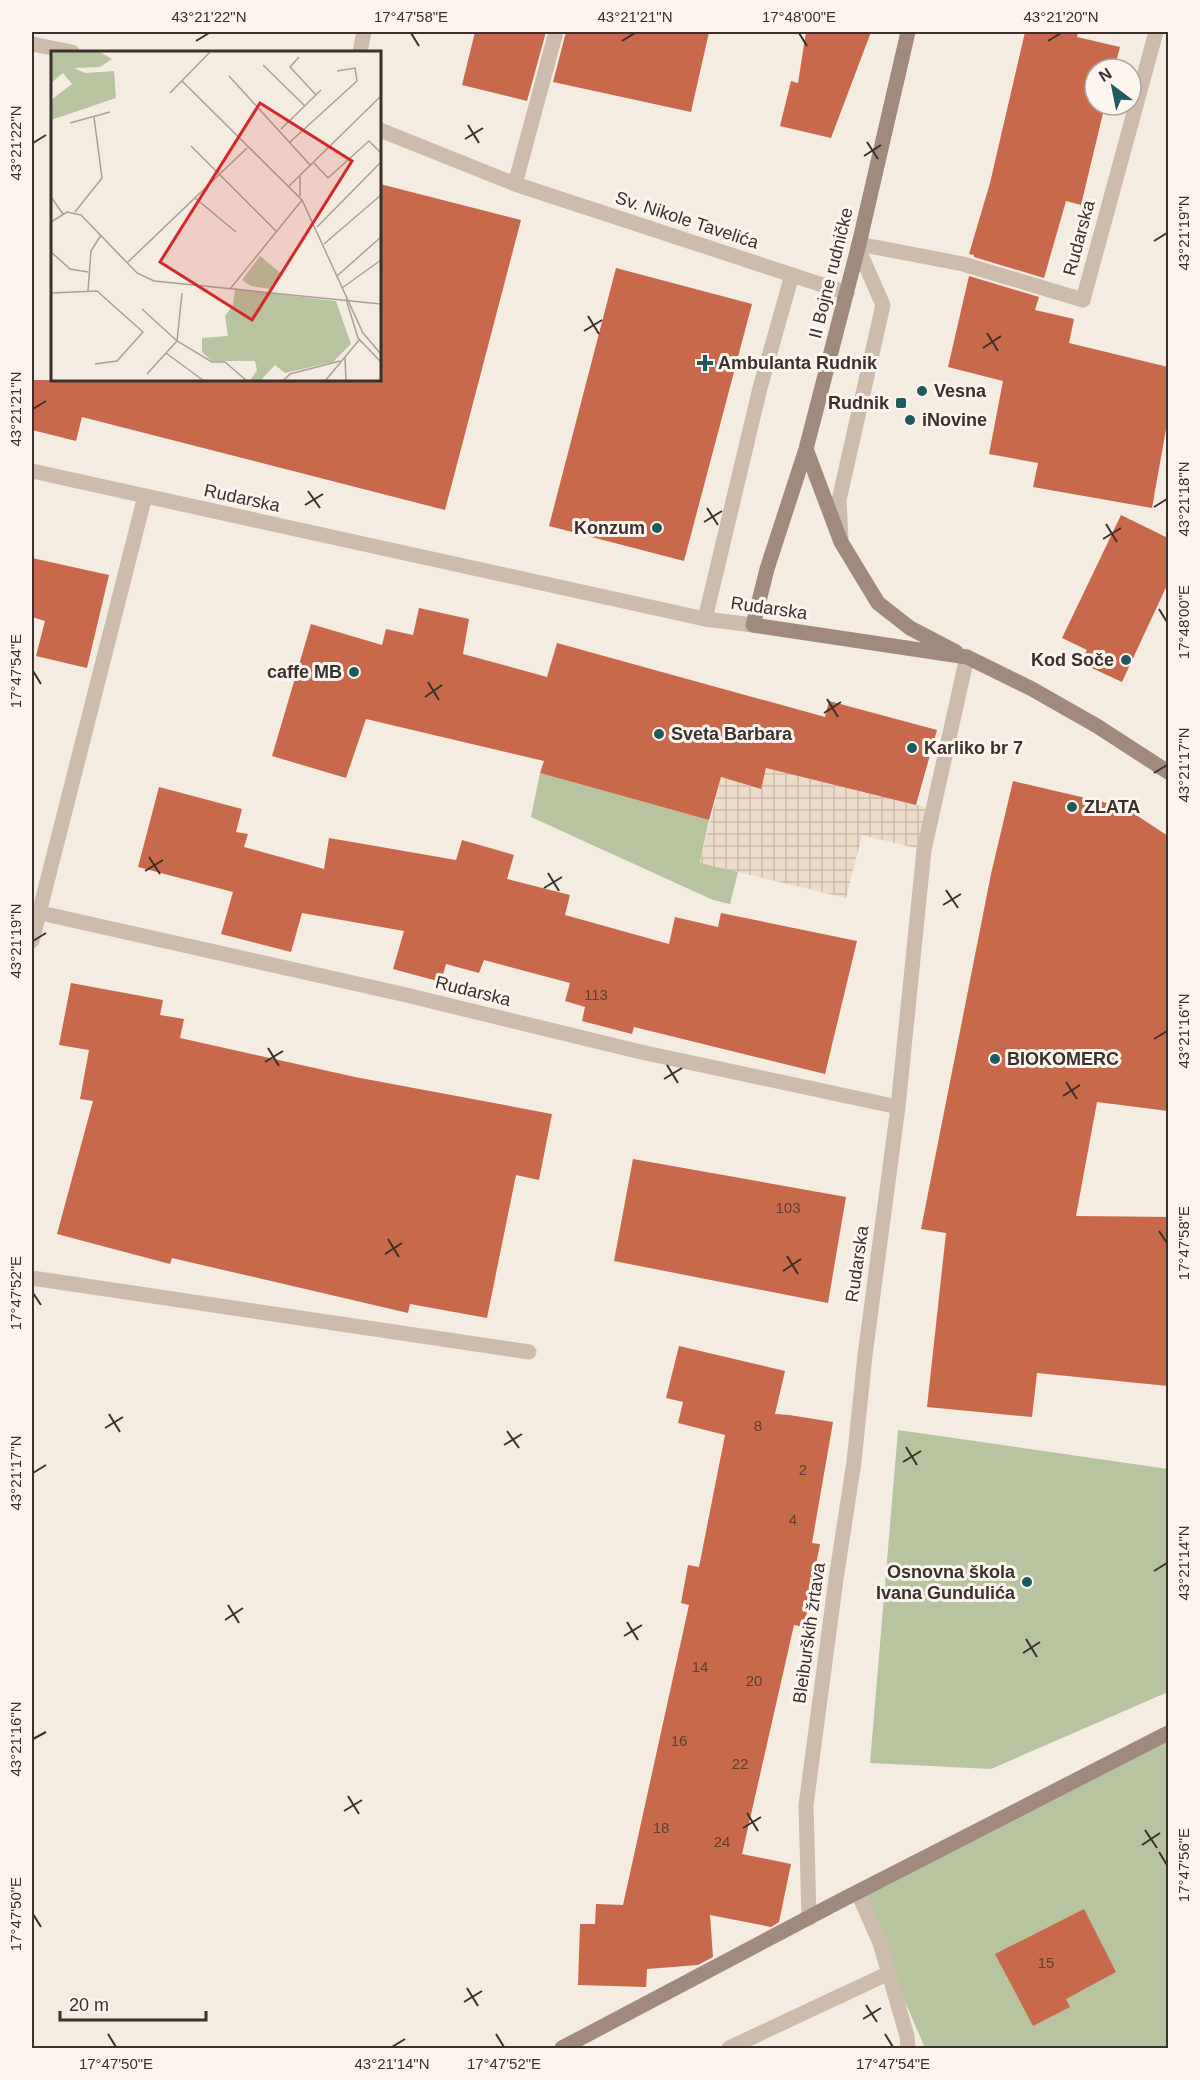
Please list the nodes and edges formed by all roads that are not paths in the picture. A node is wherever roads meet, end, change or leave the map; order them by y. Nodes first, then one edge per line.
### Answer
1 (364, 32) edge
2 (556, 32) edge
3 (908, 32) edge
4 (1156, 32) edge
5 (32, 44) edge
6 (67, 51) edge
7 (360, 51) edge
8 (381, 130) edge
9 (515, 184) junction
10 (859, 246) junction
11 (792, 275) junction
12 (847, 293) junction
13 (806, 449) junction
14 (32, 471) edge
15 (145, 496) junction
16 (841, 542) junction
17 (705, 619) junction
18 (753, 626) junction
19 (967, 657) junction
20 (1168, 772) edge
21 (35, 912) edge
22 (32, 941) edge
23 (898, 1107) junction
24 (32, 1278) edge
25 (529, 1352) dead end
26 (865, 1355) joint
27 (1168, 1733) edge
28 (858, 1893) junction
29 (809, 1918) junction
30 (888, 1972) junction
31 (562, 2049) edge
32 (729, 2049) edge
33 (908, 2049) edge

1 - 7 street
2 - 9 street
3 - 10 street, II Bojne rudničke
4 - 10 street, Rudarska
5 - 6 street
8 - 9 street, Sv. Nikole Tavelića
9 - 11 street, Sv. Nikole Tavelića
10 - 12 street, II Bojne rudničke
10 - 16 street
11 - 12 street, Sv. Nikole Tavelića
11 - 17 street
12 - 13 street, II Bojne rudničke
13 - 16 street
13 - 18 street, II Bojne rudničke
14 - 15 street, Rudarska
15 - 17 street, Rudarska
15 - 21 street
16 - 19 street
17 - 18 street, Rudarska
18 - 19 street, Rudarska
19 - 20 street, Rudarska
19 - 23 street, Rudarska
21 - 22 street
21 - 23 street, Rudarska
23 - 26 street, Rudarska
24 - 25 street
26 - 29 street, Bleiburških žrtava
27 - 28 street
28 - 29 street
28 - 30 street
29 - 31 street
30 - 32 street
30 - 33 street

